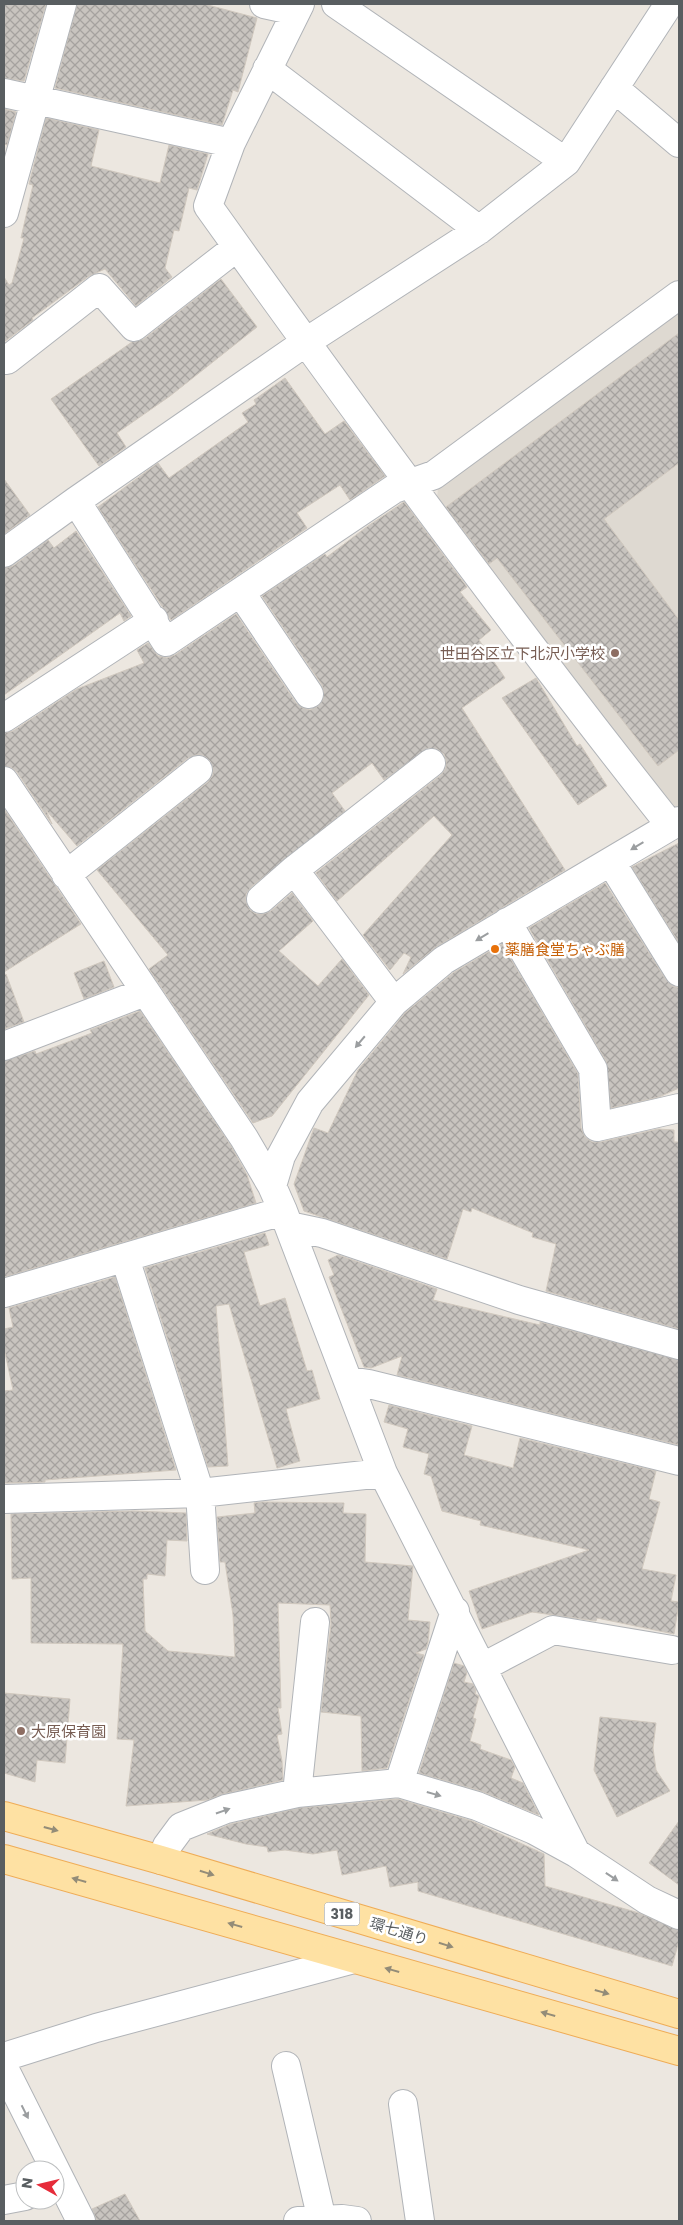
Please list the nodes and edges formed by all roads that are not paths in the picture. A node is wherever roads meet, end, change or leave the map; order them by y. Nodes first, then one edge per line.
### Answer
1 (62, 4) edge
2 (264, 4) edge
3 (336, 4) edge
4 (668, 4) edge
5 (298, 8) edge
6 (267, 69) junction
7 (614, 88) junction
8 (4, 92) edge
9 (35, 100) junction
10 (231, 143) junction
11 (679, 143) edge
12 (566, 162) junction
13 (4, 213) edge
14 (479, 230) junction
15 (237, 247) junction
16 (679, 295) edge
17 (306, 342) junction
18 (7, 360) dead end
19 (412, 484) junction
20 (76, 500) junction
21 (4, 553) edge
22 (241, 593) junction
23 (154, 620) junction
24 (309, 694) dead end
25 (4, 718) edge
26 (431, 763) dead end
27 (198, 770) dead end
28 (4, 781) edge
29 (675, 824) edge
30 (610, 862) junction
31 (294, 870) junction
32 (66, 875) junction
33 (261, 899) dead end
34 (507, 922) junction
35 (679, 972) edge
36 (145, 992) junction
37 (394, 1002) junction
38 (4, 1046) edge
39 (679, 1108) edge
40 (272, 1186) junction
41 (286, 1219) junction
42 (125, 1258) junction
43 (4, 1293) edge
44 (679, 1345) edge
45 (349, 1381) junction
46 (679, 1461) edge
47 (383, 1473) junction
48 (200, 1493) junction
49 (4, 1499) edge
50 (205, 1570) dead end
51 (454, 1611) junction
52 (315, 1622) dead end
53 (672, 1650) dead end
54 (483, 1667) junction
55 (399, 1783) junction
56 (297, 1793) junction
57 (4, 1816) edge
58 (576, 1853) junction
59 (4, 1859) edge
60 (161, 1860) junction
61 (679, 1915) edge
62 (354, 1959) junction
63 (679, 2014) edge
64 (679, 2051) edge
65 (286, 2066) dead end
66 (5, 2072) edge
67 (403, 2104) dead end
68 (46, 2160) edge
69 (65, 2197) edge
70 (81, 2221) edge
71 (310, 2221) edge
72 (357, 2221) edge
73 (420, 2221) edge

1 - 9 street
2 - 5 street
3 - 12 street
4 - 7 street
5 - 6 street
6 - 10 street
6 - 14 street
7 - 11 street
7 - 12 street
8 - 9 street
9 - 10 street
9 - 13 street
10 - 15 street
12 - 14 street
14 - 17 street
15 - 17 street
15 - 18 street
16 - 19 street
17 - 19 street
17 - 20 street
19 - 22 street
19 - 29 street
20 - 21 street
20 - 23 street
22 - 23 street
22 - 24 street
23 - 25 street
26 - 31 street
27 - 32 street
28 - 32 street
29 -> 30 street
30 - 34 street
30 - 35 street
31 - 33 street
31 - 37 street
32 - 36 street
34 -> 37 street
34 - 39 street
36 - 38 street
36 - 40 street
37 -> 40 street
40 - 41 street
41 - 42 street
41 - 44 street
41 - 45 street
42 - 43 street
42 - 48 street
45 - 46 street
45 - 47 street
47 - 48 street
47 - 51 street
48 - 49 street
48 - 50 street
51 - 54 street
51 - 55 street
52 - 56 street
53 - 54 street
54 - 58 street
55 - 56 street
55 -> 58 street
60 -> 56 street
57 -> 60 main road, 環七通り / 318
58 -> 61 street
62 -> 59 main road
60 -> 63 main road, 環七通り / 318
64 -> 62 main road
62 - 66 street
65 - 71 street
66 -> 68 street
67 - 73 street
69 - 70 street
71 - 72 street

